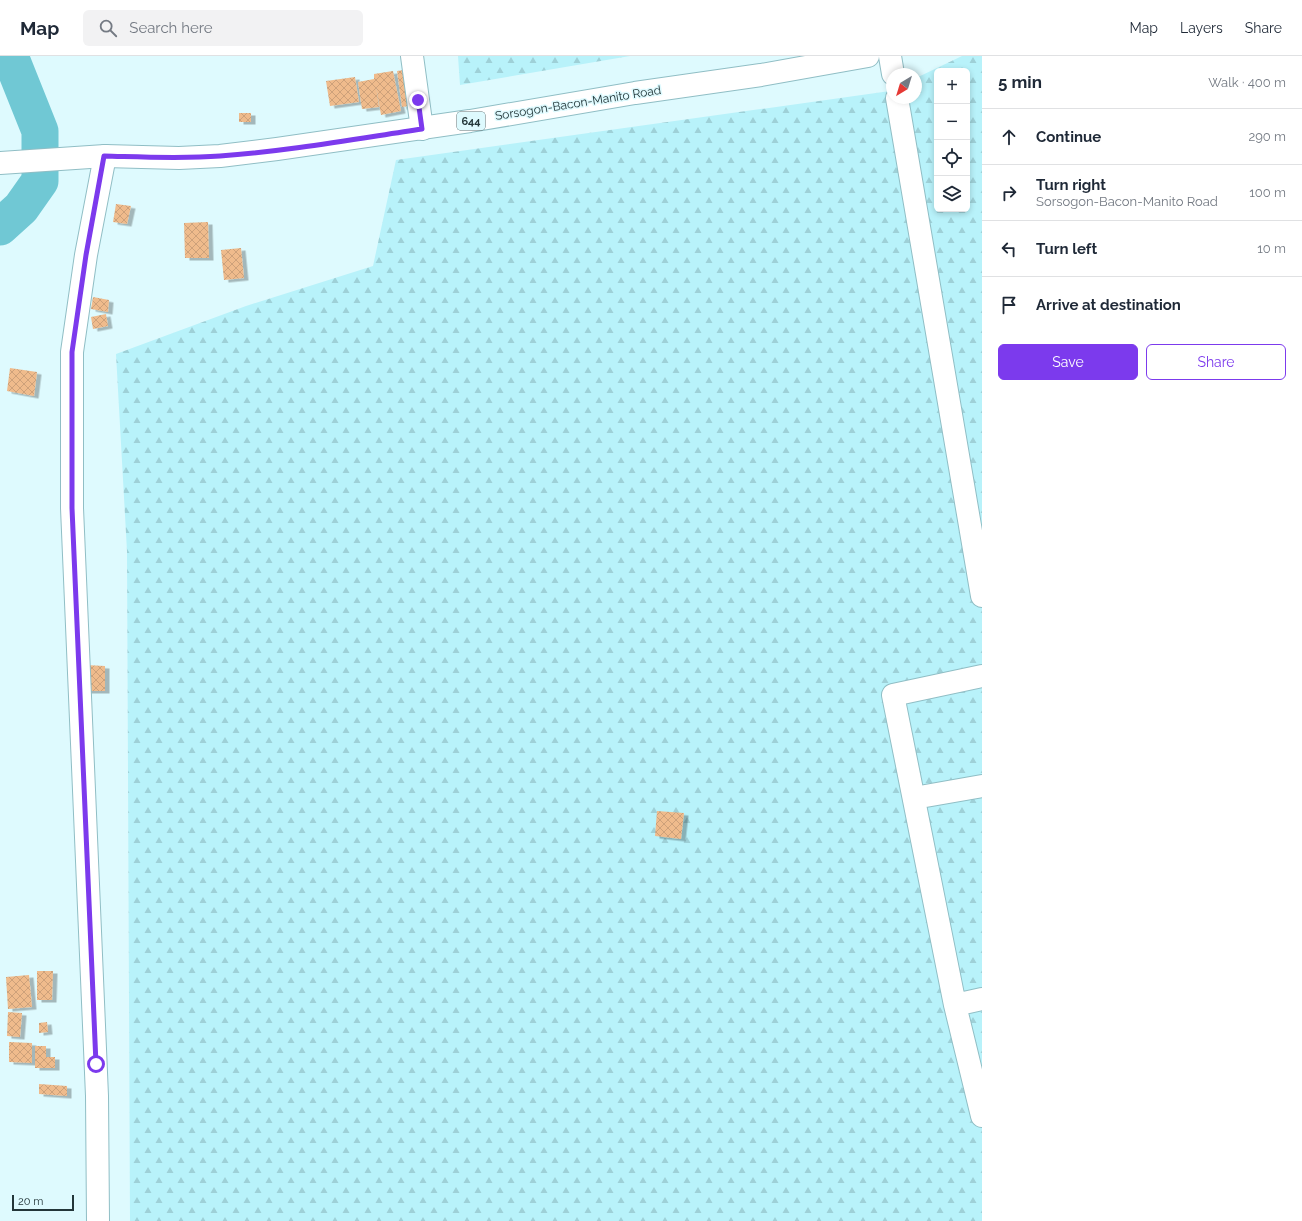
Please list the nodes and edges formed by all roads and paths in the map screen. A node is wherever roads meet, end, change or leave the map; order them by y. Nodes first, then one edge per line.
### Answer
1 (412, 56) edge
2 (868, 56) edge
3 (890, 56) edge
4 (892, 68) edge
5 (898, 104) edge
6 (422, 129) junction
7 (104, 156) junction
8 (10, 162) edge
9 (982, 596) edge
10 (982, 676) edge
11 (982, 786) edge
12 (914, 798) junction
13 (982, 999) edge
14 (955, 1005) junction
15 (982, 1116) edge
16 (98, 1221) edge

1 - 6 street
2 - 6 street, Sorsogon-Bacon-Manito Road / 644
3 - 4 street
5 - 9 street
6 - 7 street, Sorsogon-Bacon-Manito Road / 644
7 - 8 street, Sorsogon-Bacon-Manito Road / 644
7 - 16 street
10 - 12 street
11 - 12 street
12 - 14 street
13 - 14 street
14 - 15 street

